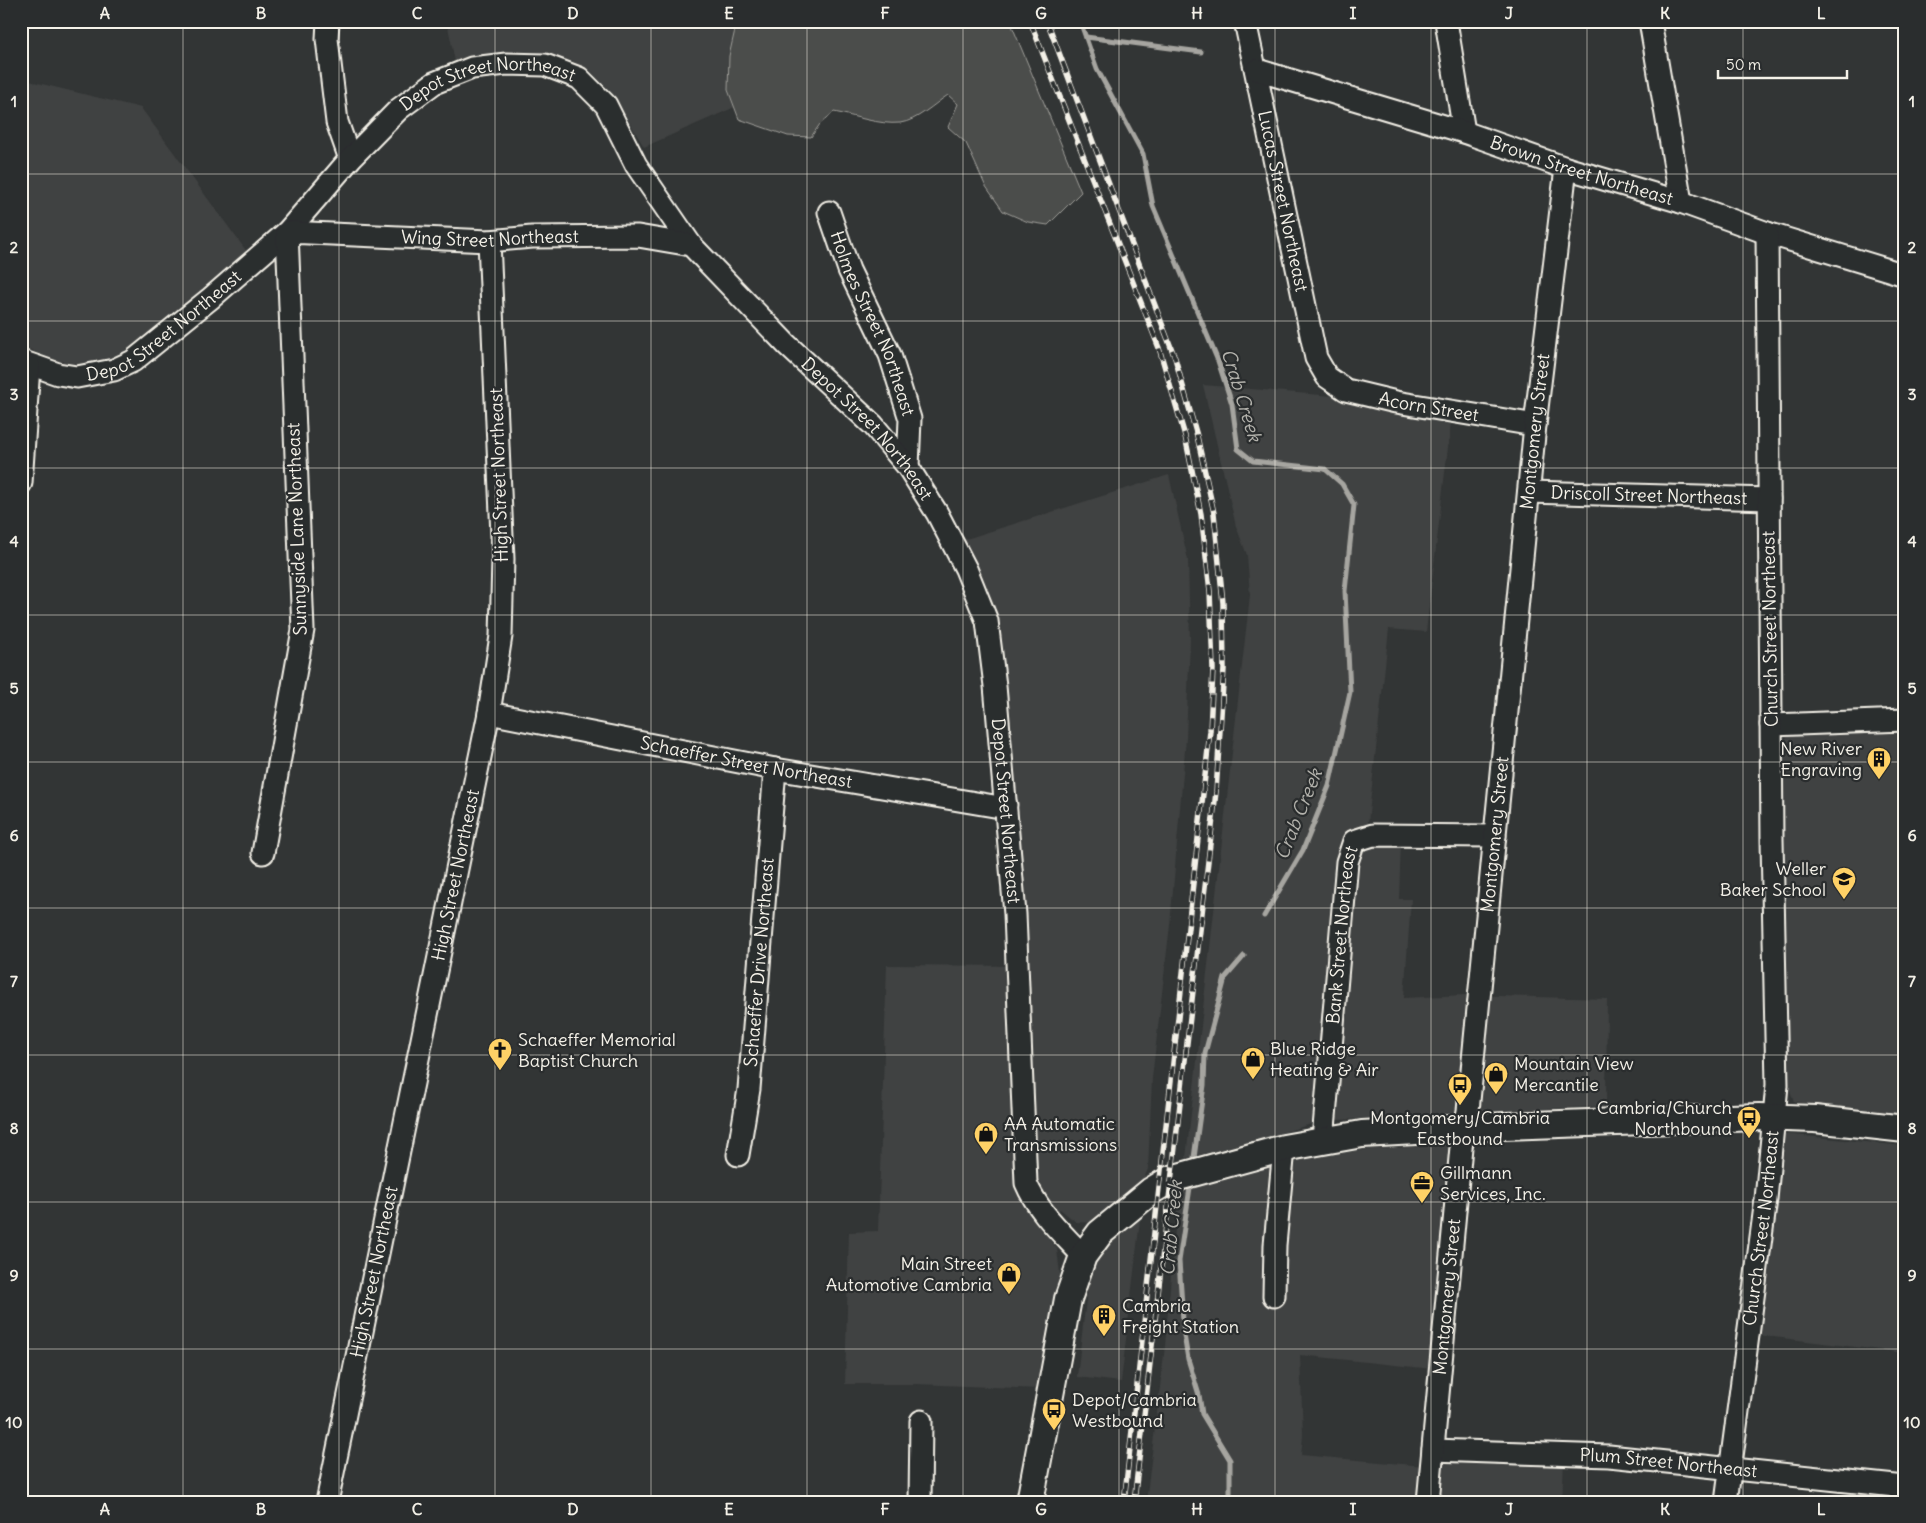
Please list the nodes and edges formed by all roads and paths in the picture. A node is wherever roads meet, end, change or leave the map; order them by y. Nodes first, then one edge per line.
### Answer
1 (328, 21) edge
2 (1245, 21) edge
3 (1446, 21) edge
4 (1650, 21) edge
5 (1256, 70) junction
6 (1464, 132) junction
7 (350, 159) junction
8 (1566, 168) junction
9 (1681, 202) junction
10 (829, 212) dead end
11 (286, 232) junction
12 (1767, 233) junction
13 (489, 241) junction
14 (692, 244) junction
15 (1905, 275) edge
16 (25, 364) edge
17 (1327, 377) joint
18 (1535, 425) junction
19 (908, 467) junction
20 (21, 483) edge
21 (1529, 492) junction
22 (1769, 500) junction
23 (488, 713) junction
24 (1905, 720) edge
25 (1771, 725) junction
26 (775, 769) junction
27 (1006, 805) junction
28 (1495, 836) junction
29 (263, 852) dead end
30 (1774, 1117) junction
31 (1464, 1128) junction
32 (1905, 1129) edge
33 (1323, 1140) junction
34 (1284, 1148) junction
35 (738, 1155) dead end
36 (1083, 1256) junction
37 (1274, 1296) dead end
38 (921, 1421) dead end
39 (1433, 1450) junction
40 (1730, 1468) junction
41 (1905, 1487) edge
42 (327, 1502) edge
43 (920, 1502) edge
44 (1030, 1502) edge
45 (1428, 1502) edge
46 (1726, 1502) edge

1 - 7 street
2 - 5 street, Lucas Street Northeast
3 - 6 street
4 - 9 street
5 - 6 street, Brown Street Northeast
5 - 17 street, Lucas Street Northeast
6 - 8 street, Brown Street Northeast
7 - 11 street, Depot Street Northeast
7 - 14 street, Depot Street Northeast
8 - 9 street, Brown Street Northeast
8 - 18 street, Montgomery Street
9 - 12 street, Brown Street Northeast
10 - 19 street, Holmes Street Northeast
11 - 13 street, Wing Street Northeast
11 - 16 street, Depot Street Northeast
11 - 29 street, Sunnyside Lane Northeast
12 - 15 street, Brown Street Northeast
12 - 22 street, Church Street Northeast
13 - 14 street, Wing Street Northeast
13 - 23 street, High Street Northeast
14 - 19 street, Depot Street Northeast
16 - 20 street
17 - 18 street, Acorn Street
18 - 21 street, Montgomery Street
19 - 27 street, Depot Street Northeast
21 - 22 street, Driscoll Street Northeast
21 - 28 street, Montgomery Street
22 - 25 street, Church Street Northeast
23 - 26 street, Schaeffer Street Northeast
23 - 42 street, High Street Northeast
24 - 25 street
25 - 30 street, Church Street Northeast
26 - 27 street, Schaeffer Street Northeast
26 - 35 street, Schaeffer Drive Northeast
27 - 36 street, Depot Street Northeast
28 - 31 street, Montgomery Street
28 - 33 street, Bank Street Northeast
30 - 31 main road
30 - 32 main road
30 - 40 street, Church Street Northeast
31 - 33 main road
31 - 39 street, Montgomery Street
33 - 34 main road
34 - 36 main road
34 - 37 street
36 - 44 main road
38 - 43 street
39 - 40 street, Plum Street Northeast
39 - 45 street, Montgomery Street
40 - 41 street, Plum Street Northeast
40 - 46 street, Church Street Northeast

